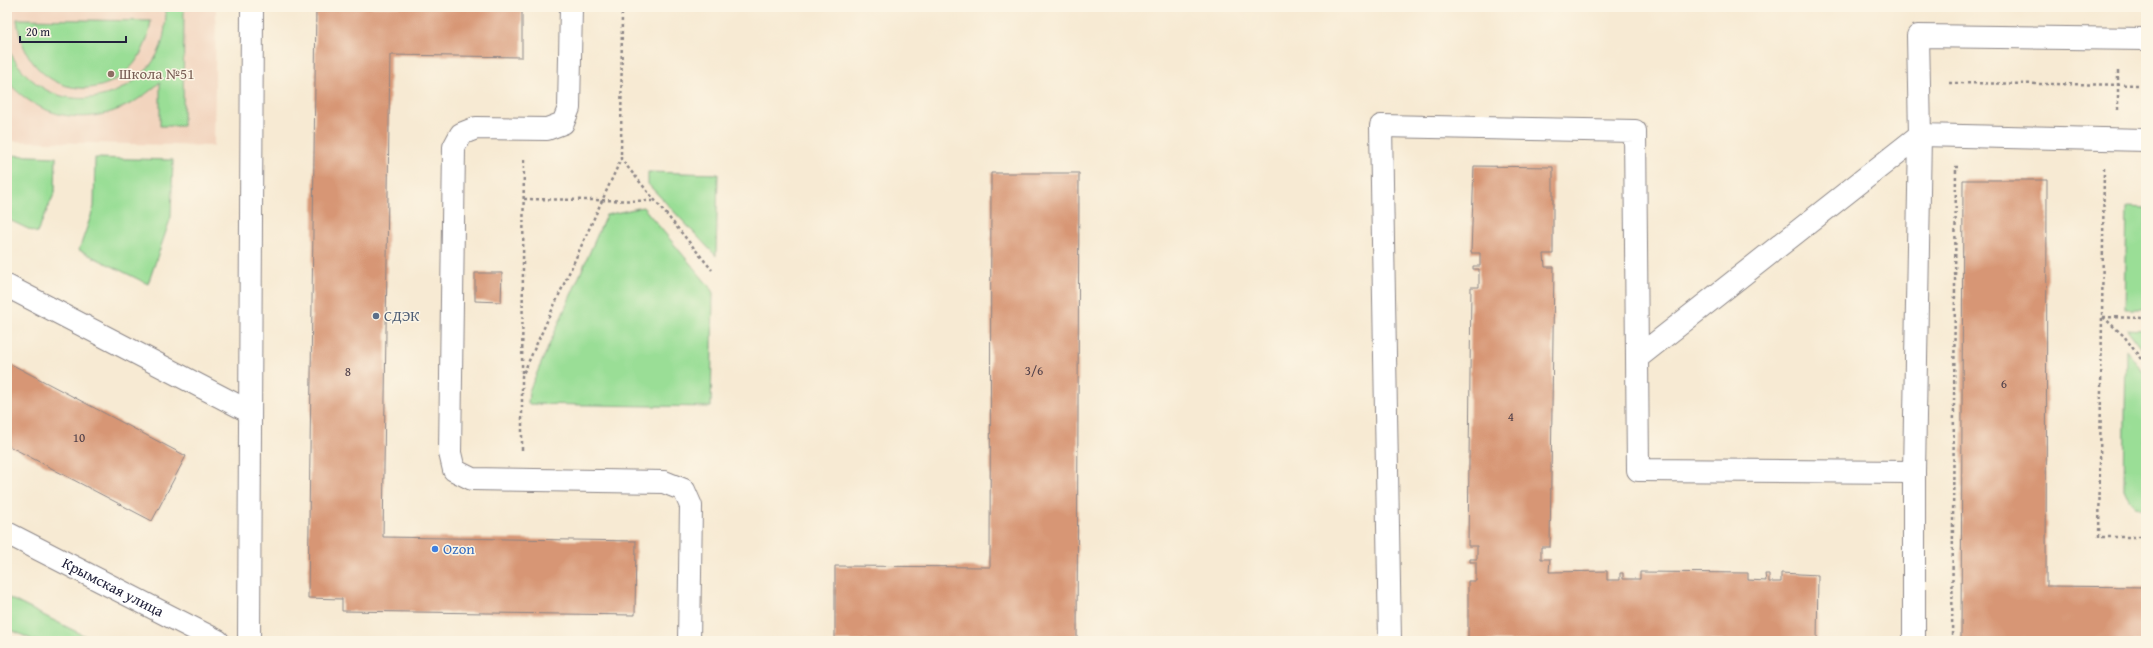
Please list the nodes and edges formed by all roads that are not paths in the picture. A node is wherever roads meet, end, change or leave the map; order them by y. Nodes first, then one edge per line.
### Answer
1 (252, 7) edge
2 (571, 7) edge
3 (2146, 39) edge
4 (1920, 135) junction
5 (2146, 140) edge
6 (7, 286) edge
7 (1637, 358) junction
8 (250, 412) junction
9 (1914, 472) junction
10 (7, 533) edge
11 (218, 641) edge
12 (248, 641) edge
13 (689, 641) edge
14 (1390, 641) edge
15 (1914, 641) edge

1 - 8 street
2 - 13 street
3 - 4 street
4 - 5 street
4 - 7 street
4 - 9 street
6 - 8 street
7 - 9 street
7 - 14 street
8 - 12 street
9 - 15 street
10 - 11 street, Крымская улица

